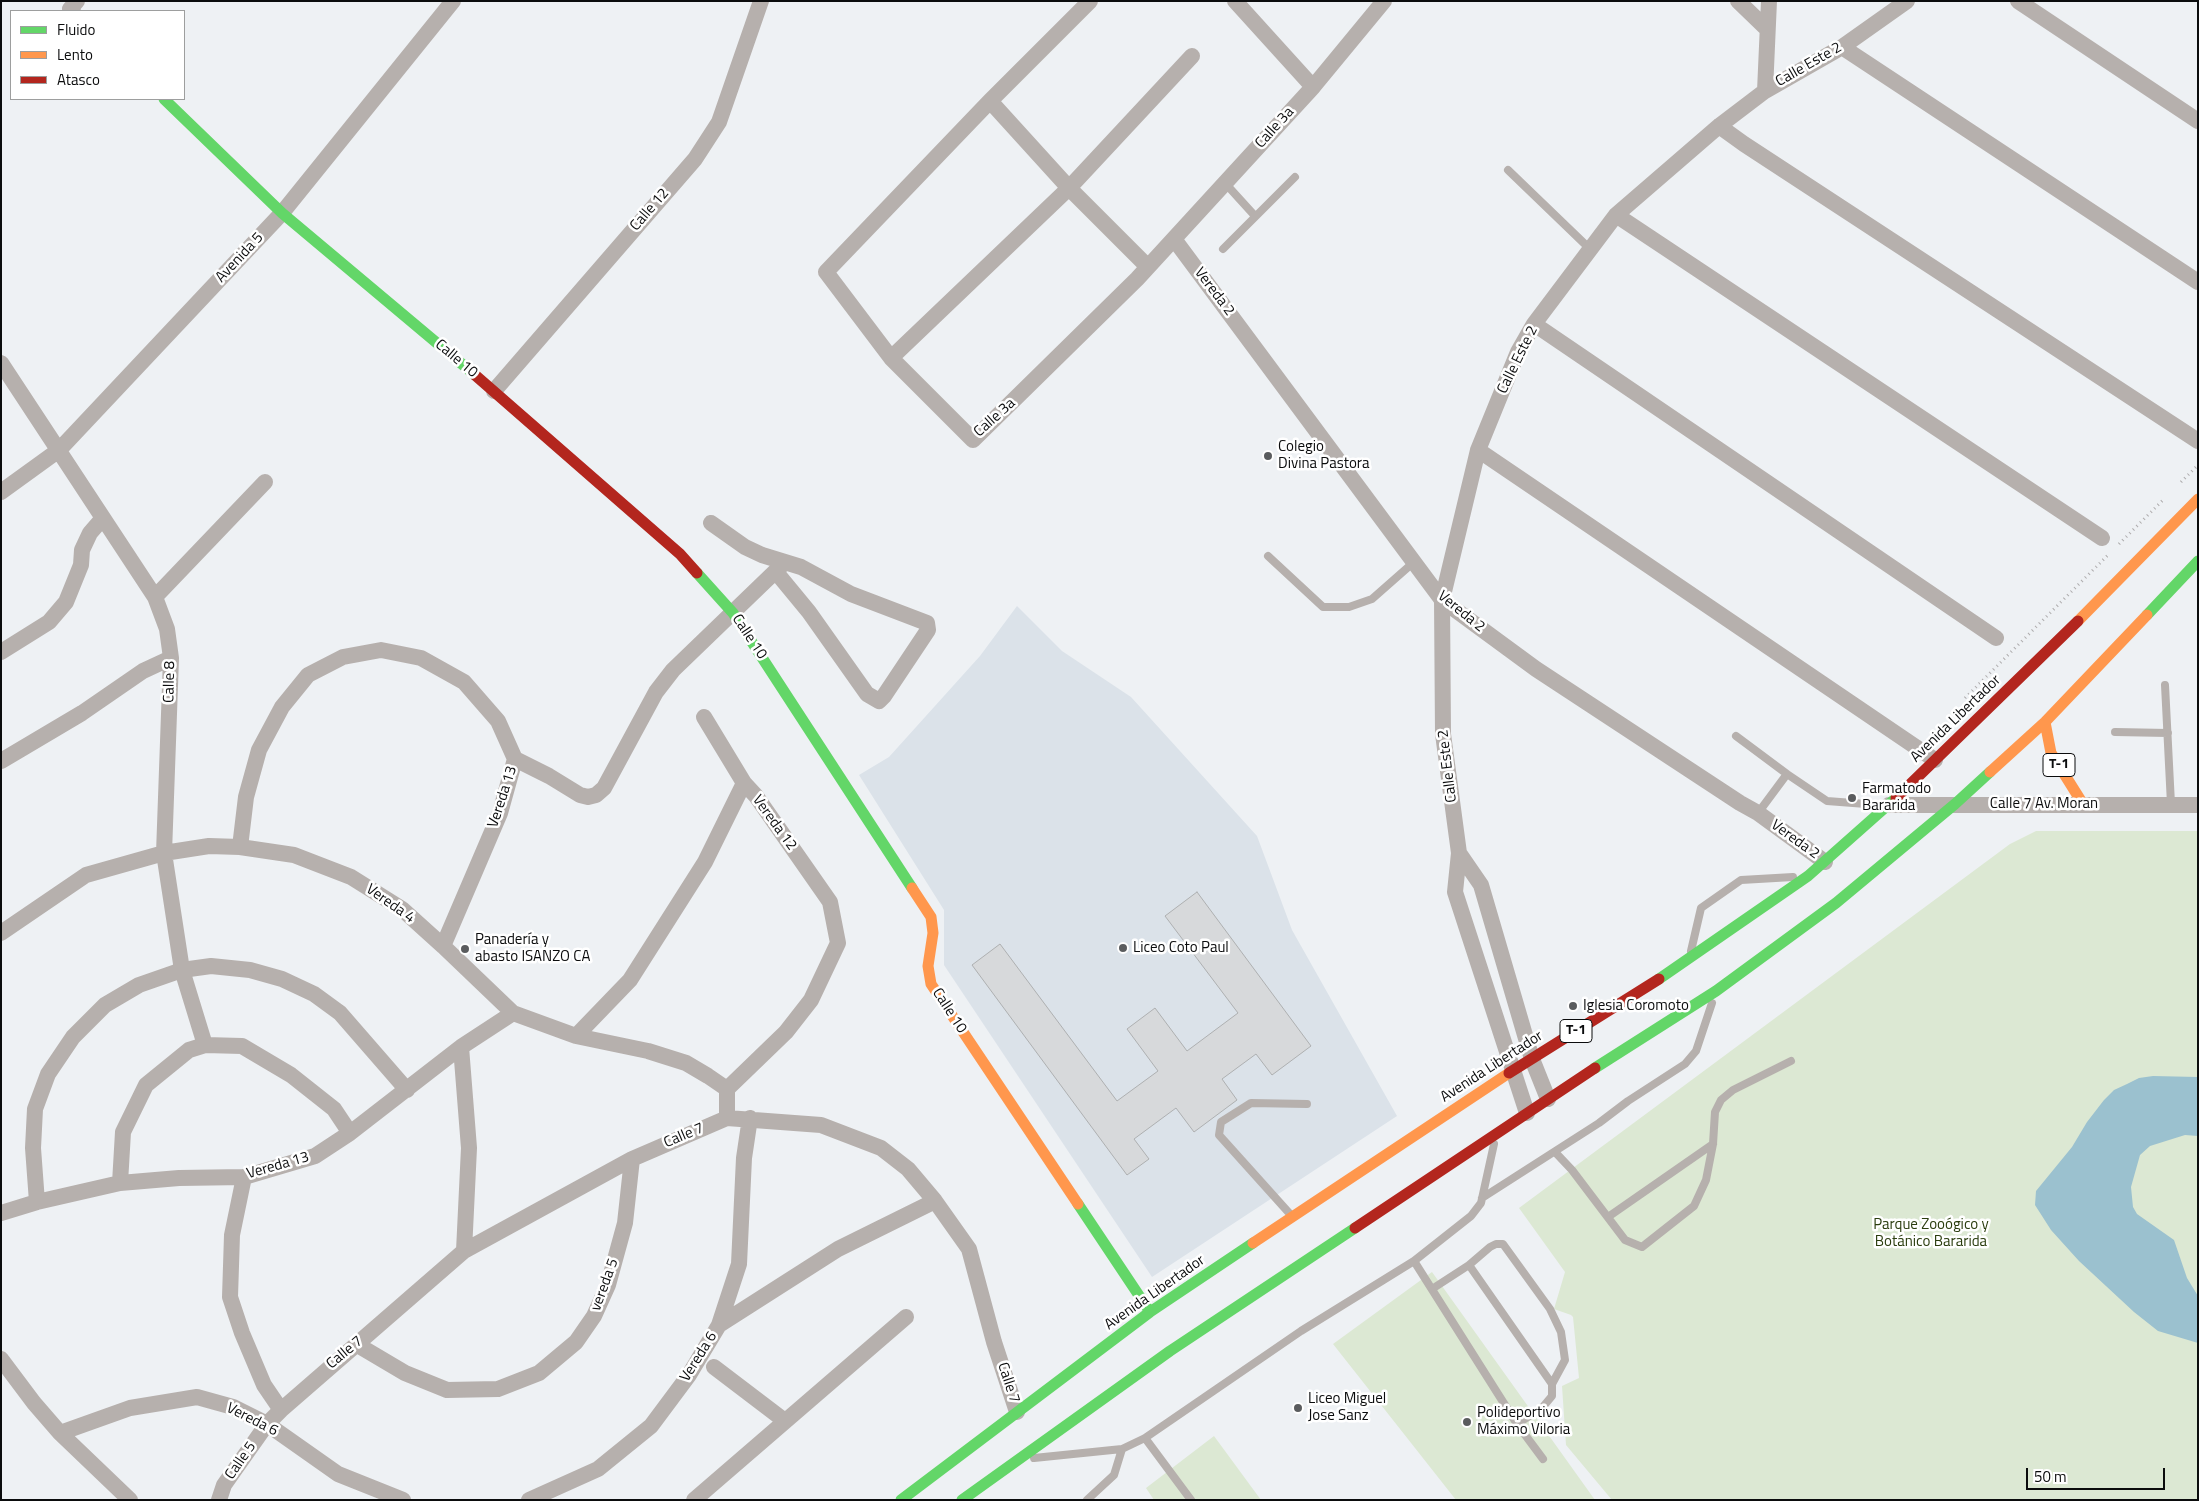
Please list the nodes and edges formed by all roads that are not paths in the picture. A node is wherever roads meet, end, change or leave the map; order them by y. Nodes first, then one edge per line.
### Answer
1 (761, 1) edge
2 (1090, 1) edge
3 (1235, 1) edge
4 (1384, 1) edge
5 (1738, 1) edge
6 (1769, 1) edge
7 (1907, 1) edge
8 (451, 2) edge
9 (2024, 3) edge
10 (1767, 29) junction
11 (1842, 47) junction
12 (1192, 56) dead end
13 (1313, 87) junction
14 (1765, 91) junction
15 (165, 100) edge
16 (990, 101) junction
17 (2198, 121) edge
18 (1719, 126) junction
19 (1508, 170) dead end
20 (1295, 177) dead end
21 (1225, 183) junction
22 (1069, 188) junction
23 (282, 213) junction
24 (1616, 215) junction
25 (1255, 216) junction
26 (1174, 239) junction
27 (1223, 249) dead end
28 (1590, 249) junction
29 (1148, 267) junction
30 (2198, 282) edge
31 (1534, 324) junction
32 (891, 358) junction
33 (1, 363) edge
34 (494, 391) junction
35 (2198, 441) edge
36 (59, 450) junction
37 (1478, 450) junction
38 (265, 482) dead end
39 (1, 492) edge
40 (2198, 499) edge
41 (103, 518) junction
42 (711, 523) dead end
43 (2102, 538) dead end
44 (1268, 556) dead end
45 (2198, 561) edge
46 (1414, 562) junction
47 (780, 567) junction
48 (155, 597) junction
49 (1442, 600) junction
50 (733, 613) junction
51 (1996, 638) dead end
52 (1, 652) edge
53 (171, 658) junction
54 (2165, 684) dead end
55 (704, 716) dead end
56 (2045, 722) junction
57 (2115, 732) dead end
58 (2168, 733) junction
59 (1736, 736) dead end
60 (515, 759) junction
61 (1935, 760) junction
62 (1, 761) edge
63 (1787, 774) junction
64 (744, 783) junction
65 (1955, 804) junction
66 (2083, 804) junction
67 (2171, 804) junction
68 (1889, 805) junction
69 (2198, 805) edge
70 (1758, 813) junction
71 (240, 847) junction
72 (164, 853) junction
73 (1459, 853) junction
74 (1825, 862) junction
75 (1808, 876) junction
76 (1, 933) edge
77 (443, 946) junction
78 (1689, 960) junction
79 (182, 970) junction
80 (1716, 991) junction
81 (513, 1013) junction
82 (576, 1036) junction
83 (205, 1046) junction
84 (461, 1047) junction
85 (1532, 1059) junction
86 (1791, 1061) dead end
87 (1514, 1070) junction
88 (727, 1089) junction
89 (407, 1090) junction
90 (1548, 1099) junction
91 (1307, 1104) dead end
92 (1528, 1113) junction
93 (727, 1118) junction
94 (750, 1118) junction
95 (350, 1133) junction
96 (1496, 1134) junction
97 (1713, 1144) junction
98 (1555, 1152) junction
99 (632, 1159) junction
100 (244, 1177) junction
101 (120, 1183) junction
102 (1482, 1198) junction
103 (935, 1201) junction
104 (37, 1202) junction
105 (1, 1213) edge
106 (1293, 1217) junction
107 (1608, 1218) junction
108 (464, 1251) junction
109 (1414, 1261) junction
110 (1469, 1265) junction
111 (1432, 1289) junction
112 (1150, 1312) junction
113 (906, 1317) dead end
114 (719, 1325) junction
115 (356, 1344) junction
116 (1, 1359) edge
117 (714, 1366) dead end
118 (1552, 1384) junction
119 (281, 1410) junction
120 (1017, 1412) junction
121 (785, 1421) junction
122 (267, 1424) junction
123 (1517, 1424) junction
124 (60, 1433) junction
125 (1145, 1438) junction
126 (1122, 1449) junction
127 (1017, 1459) junction
128 (1543, 1460) dead end
129 (130, 1500) edge
130 (220, 1500) edge
131 (403, 1500) edge
132 (529, 1500) edge
133 (694, 1500) edge
134 (901, 1500) edge
135 (962, 1500) edge
136 (1087, 1500) edge
137 (1191, 1500) edge

1 - 34 street, Calle 12
2 - 16 street, Calle 3a
3 - 13 street
4 - 13 street, Calle 3a
5 - 10 street
6 - 10 street
7 - 11 street, Calle Este 2
8 - 23 street, Avenida 5
9 - 17 street
10 - 14 street
11 - 14 street, Calle Este 2
11 - 30 street
12 - 22 street
13 - 21 street, Calle 3a
14 - 18 street, Calle Este 2
15 - 23 main road, Calle 10
16 - 22 street
16 - 32 street, Calle 3a
18 - 24 street, Calle Este 2
18 - 35 street
19 - 28 lane
20 - 25 lane
21 - 25 lane
21 - 26 street, Calle 3a
22 - 29 street
22 - 32 street
23 - 34 main road, Calle 10
23 - 36 street, Avenida 5
24 - 28 street, Calle Este 2
24 - 43 street
25 - 27 lane
26 - 29 street, Calle 3a
26 - 46 street, Vereda 2
28 - 31 street, Calle Este 2
29 - 32 street, Calle 3a
31 - 37 street, Calle Este 2
31 - 51 street
33 - 36 street, Calle 8
34 - 50 main road, Calle 10
36 - 39 street, Avenida 5
36 - 41 street, Calle 8
37 - 49 street, Calle Este 2
37 - 61 street
38 - 48 street
40 - 61 main road, Avenida Libertador / T-1
41 - 48 street, Calle 8
41 - 52 street
42 - 47 street
44 - 46 lane
45 - 56 main road, T-1
46 - 49 street, Vereda 2
47 - 47 street
47 - 50 street
48 - 53 street, Calle 8
49 - 70 street, Vereda 2
49 - 73 street, Calle Este 2
50 - 60 street
50 - 112 main road, Calle 10
53 - 62 street
53 - 72 street, Calle 8
54 - 58 lane
55 - 64 street
56 - 65 main road, T-1
56 - 66 main road, T-1
57 - 58 lane
58 - 67 lane
59 - 63 lane
60 - 71 street, Vereda 13
60 - 77 street, Vereda 13
61 - 68 main road, Avenida Libertador / T-1
63 - 68 lane
63 - 70 lane
64 - 82 street, Vereda 12
64 - 88 street, Vereda 12
65 - 66 street, Calle 7 Av. Moran
65 - 68 street, Calle 7 Av. Moran
65 - 80 main road, T-1
66 - 67 street, Calle 7 Av. Moran
67 - 69 street, Calle 7 Av. Moran
68 - 74 main road, Avenida Libertador / T-1
70 - 74 street, Vereda 2
71 - 72 street, Vereda 4
71 - 77 street, Vereda 4
72 - 76 street, Vereda 4
72 - 79 street, Calle 8
73 - 85 street, Calle Este 2
73 - 87 street, Calle Este 2
74 - 75 main road, Avenida Libertador / T-1
75 - 78 main road, Avenida Libertador / T-1
75 - 78 lane
77 - 81 street, Vereda 4
78 - 85 main road, Avenida Libertador / T-1
79 - 83 street, Calle 8
79 - 89 street
79 - 104 street
80 - 90 main road, T-1
80 - 98 lane
81 - 82 street, Vereda 4
81 - 84 street, Vereda 13
82 - 88 street, Vereda 4
83 - 95 street
83 - 101 street
84 - 89 street, Vereda 13
84 - 108 street
85 - 87 main road, Avenida Libertador / T-1
85 - 90 street, Calle Este 2
86 - 97 lane
87 - 92 street, Calle Este 2
87 - 106 main road, Avenida Libertador / T-1
88 - 93 street
89 - 95 street, Vereda 13
90 - 92 main road, T-1
91 - 106 lane
92 - 96 main road, T-1
93 - 94 street, Calle 7
93 - 99 street, Calle 7
94 - 103 street, Calle 7
94 - 114 street
95 - 100 street, Vereda 13
96 - 102 lane
96 - 127 main road, T-1
97 - 107 lane
97 - 107 lane
98 - 102 lane
98 - 107 lane
99 - 108 street, Calle 7
99 - 115 street, vereda 5
100 - 101 street, Vereda 13
100 - 119 street
101 - 104 street, Vereda 13
102 - 109 lane
103 - 114 street, Vereda 6
103 - 120 street, Calle 7
104 - 105 street, Vereda 13
106 - 112 main road, Avenida Libertador / T-1
108 - 115 street, Calle 7
109 - 111 lane
109 - 125 lane
110 - 111 lane
110 - 118 lane
110 - 118 lane
111 - 123 lane
112 - 120 main road, Avenida Libertador / T-1
113 - 121 street
114 - 132 street, Vereda 6
115 - 119 street, Calle 7
116 - 124 street
117 - 121 street
118 - 123 lane
119 - 122 street, Calle 7
120 - 134 main road, Avenida Libertador / T-1
121 - 133 street
122 - 124 street, Vereda 6
122 - 130 street, Calle 5
122 - 131 street, Vereda 6
123 - 128 lane
124 - 129 street
125 - 126 lane
125 - 137 lane
126 - 127 lane
126 - 136 lane
127 - 135 main road, T-1

